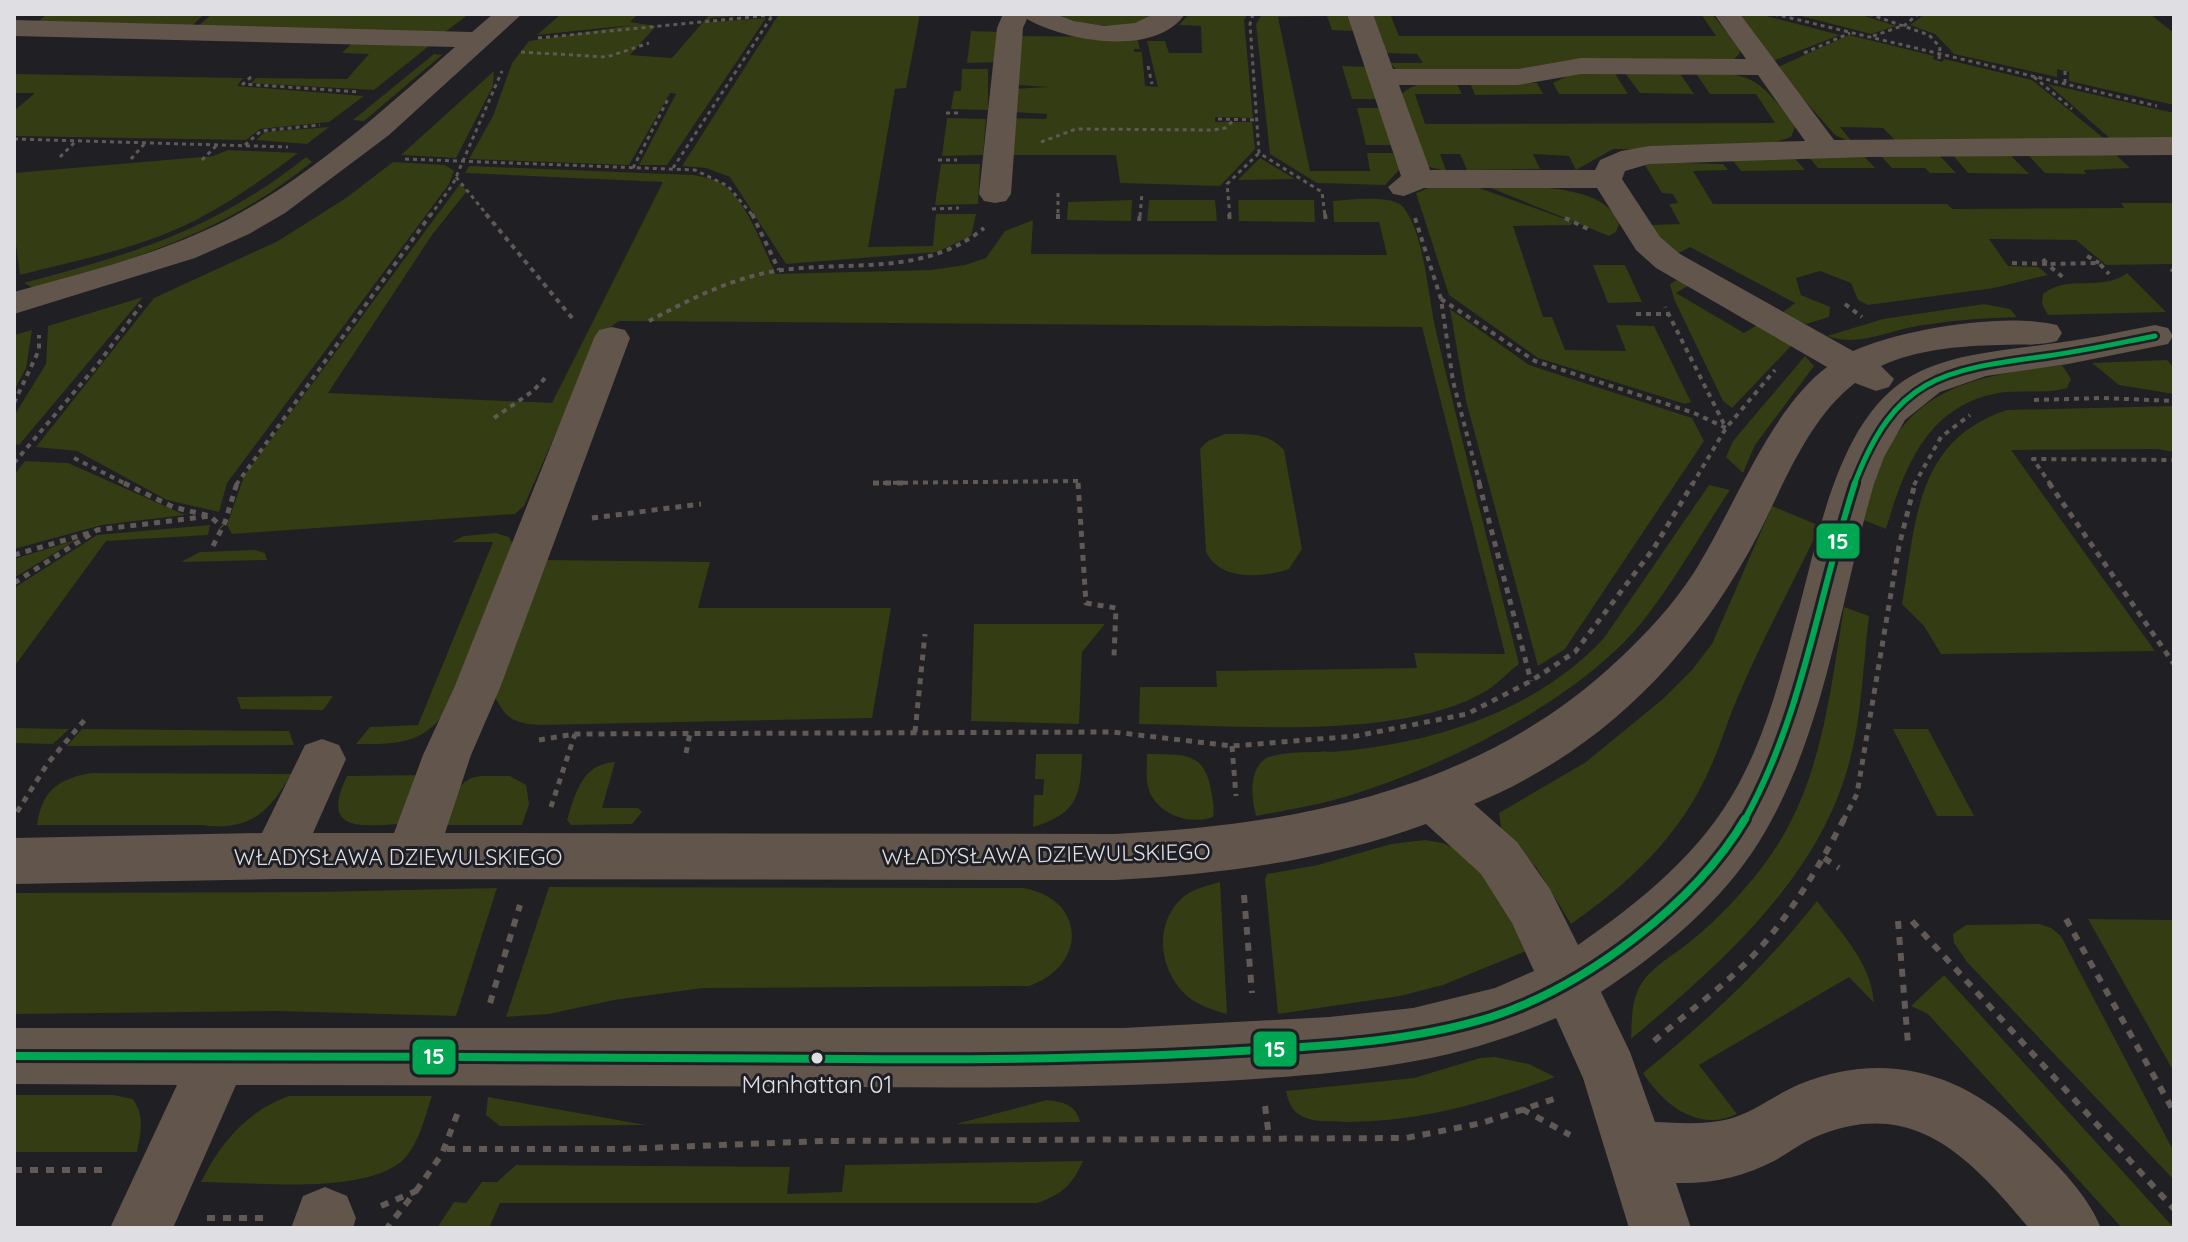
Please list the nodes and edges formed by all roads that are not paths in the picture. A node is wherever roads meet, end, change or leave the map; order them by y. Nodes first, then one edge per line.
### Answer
1 (509, 14) edge
2 (1016, 14) edge
3 (1036, 14) edge
4 (1172, 14) edge
5 (1360, 14) edge
6 (1727, 14) edge
7 (14, 28) edge
8 (471, 46) junction
9 (1763, 67) junction
10 (1381, 77) junction
11 (2174, 146) edge
12 (1825, 148) junction
13 (1607, 179) junction
14 (995, 194) road end
15 (14, 303) edge
16 (2164, 336) edge
17 (612, 338) road end
18 (1851, 366) junction
19 (1907, 396) junction
20 (322, 759) dead end
21 (1434, 800) junction
22 (277, 856) junction
23 (411, 857) junction
24 (14, 861) edge
25 (1569, 982) junction
26 (14, 1056) edge
27 (220, 1056) junction
28 (1638, 1151) junction
29 (141, 1228) edge
30 (1660, 1228) edge
31 (2070, 1228) edge

1 - 8 street
2 - 14 street
3 - 4 street
5 - 10 street
6 - 9 street
7 - 8 street
8 - 15 street
9 - 10 street
9 - 12 street
10 - 13 street
11 - 12 street
12 - 13 street
13 - 18 street
16 - 18 street, WŁADYSŁAWA DZIEWULSKIEGO
16 - 19 street, WŁADYSŁAWA DZIEWULSKIEGO
17 - 23 street
18 - 19 street
18 - 21 street, WŁADYSŁAWA DZIEWULSKIEGO
19 - 25 street, WŁADYSŁAWA DZIEWULSKIEGO
20 - 22 street
21 - 23 street, WŁADYSŁAWA DZIEWULSKIEGO
21 - 25 street
22 - 23 street, WŁADYSŁAWA DZIEWULSKIEGO
22 - 24 street, WŁADYSŁAWA DZIEWULSKIEGO
25 - 27 street, WŁADYSŁAWA DZIEWULSKIEGO
25 - 28 street
26 - 27 street, WŁADYSŁAWA DZIEWULSKIEGO
27 - 29 street
28 - 30 street
28 - 31 street

